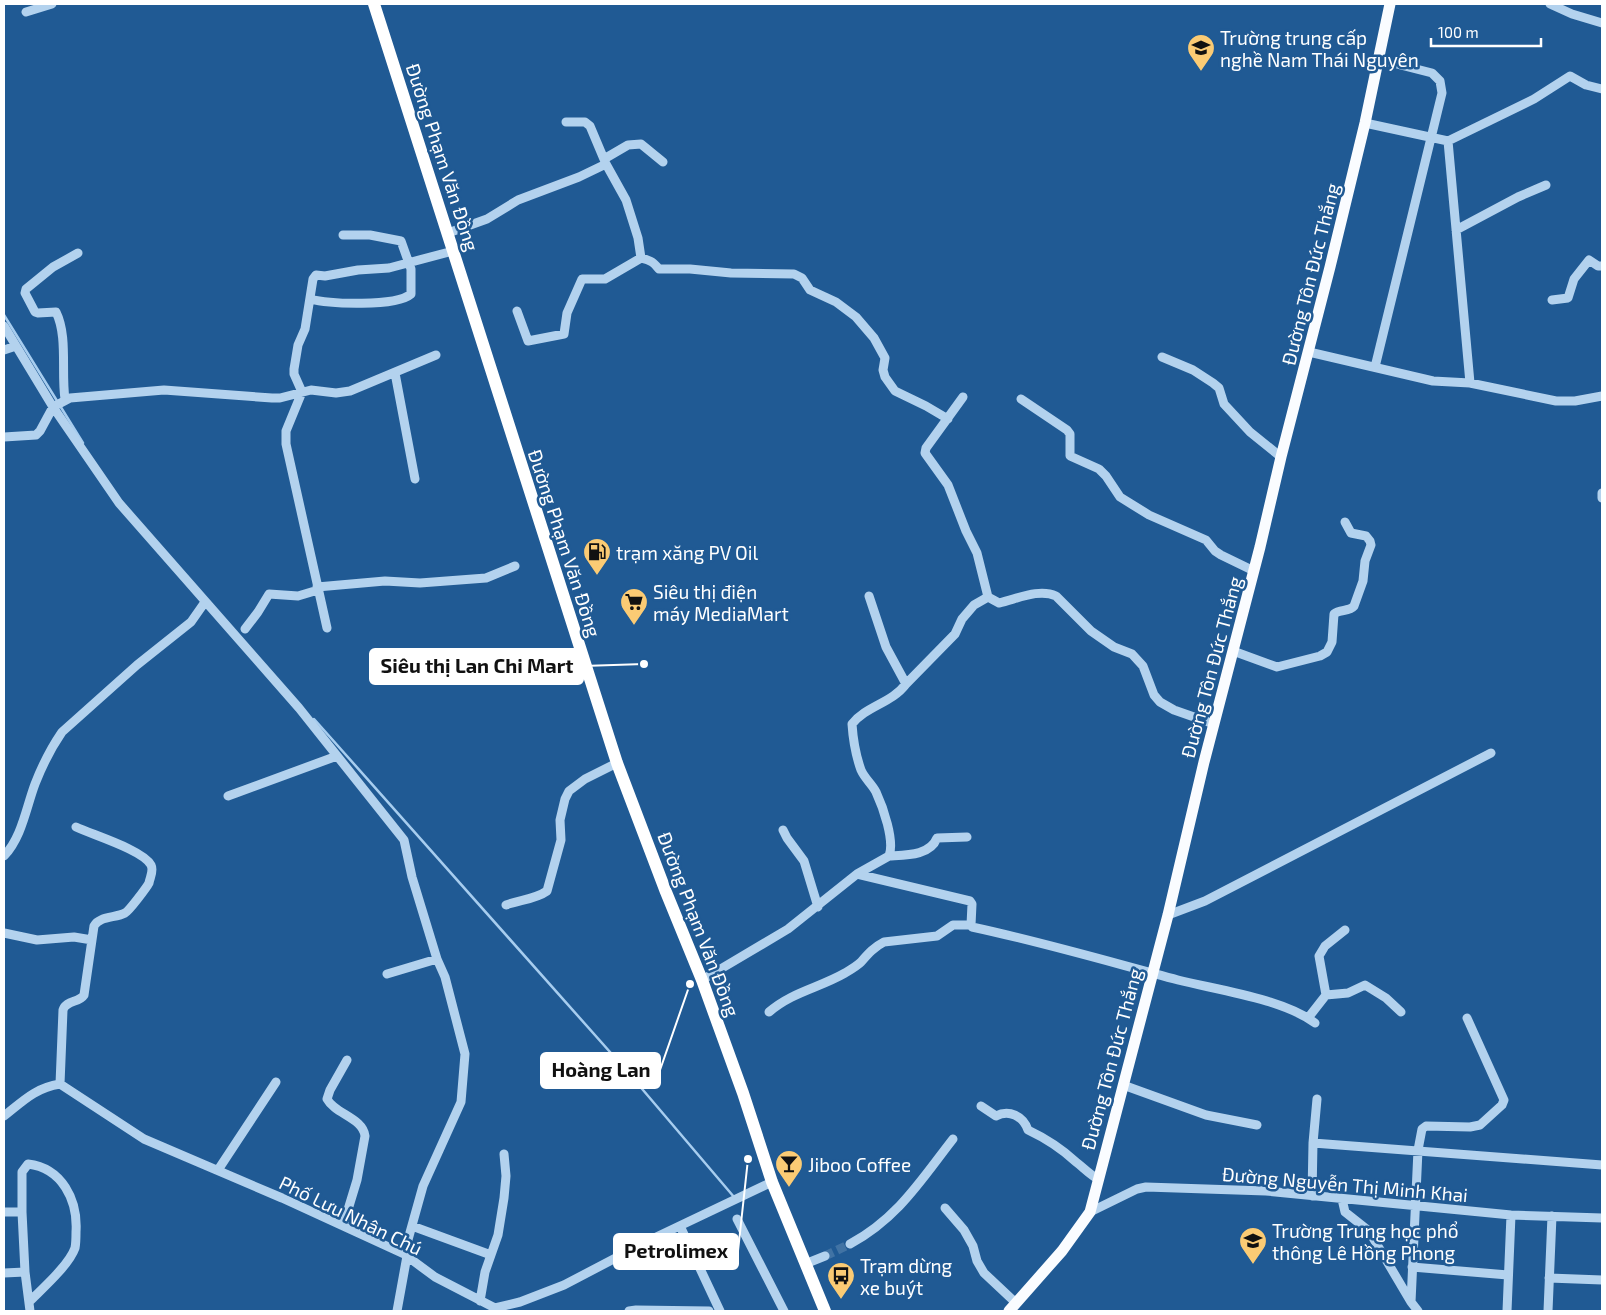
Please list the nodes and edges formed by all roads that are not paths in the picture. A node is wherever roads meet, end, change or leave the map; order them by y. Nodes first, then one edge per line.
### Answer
1 (52, 4) edge
2 (374, 4) edge
3 (1390, 4) edge
4 (1550, 4) edge
5 (26, 12) dead end
6 (1602, 23) edge
7 (1377, 59) junction
8 (1602, 89) edge
9 (566, 122) dead end
10 (1365, 123) junction
11 (1432, 137) junction
12 (1448, 140) junction
13 (605, 161) junction
14 (664, 162) dead end
15 (1546, 185) dead end
16 (1456, 230) junction
17 (448, 233) junction
18 (343, 235) dead end
19 (453, 251) junction
20 (78, 253) dead end
21 (642, 258) junction
22 (408, 263) junction
23 (1602, 266) edge
24 (310, 300) junction
25 (1552, 300) dead end
26 (517, 312) dead end
27 (4, 326) edge
28 (16, 346) junction
29 (4, 350) edge
30 (1309, 352) junction
31 (436, 356) dead end
32 (1162, 357) dead end
33 (1375, 367) junction
34 (395, 372) junction
35 (1470, 383) junction
36 (302, 392) junction
37 (1602, 396) edge
38 (963, 397) dead end
39 (1021, 399) dead end
40 (59, 403) junction
41 (948, 419) junction
42 (4, 437) edge
43 (1281, 457) junction
44 (415, 479) dead end
45 (1602, 493) edge
46 (1602, 498) edge
47 (1345, 522) dead end
48 (515, 566) dead end
49 (1254, 571) junction
50 (317, 589) junction
51 (869, 596) dead end
52 (988, 597) junction
53 (204, 602) junction
54 (327, 628) dead end
55 (245, 629) dead end
56 (1233, 651) junction
57 (906, 684) junction
58 (1214, 724) junction
59 (1491, 753) dead end
60 (337, 756) junction
61 (617, 763) junction
62 (228, 796) dead end
63 (76, 827) dead end
64 (783, 830) dead end
65 (967, 837) dead end
66 (4, 856) edge
67 (889, 856) junction
68 (857, 874) junction
69 (506, 905) dead end
70 (818, 907) junction
71 (1168, 915) junction
72 (970, 925) junction
73 (1345, 930) dead end
74 (4, 933) edge
75 (92, 940) junction
76 (438, 959) junction
77 (1152, 973) junction
78 (387, 974) dead end
79 (702, 980) junction
80 (1326, 995) junction
81 (769, 1012) dead end
82 (1401, 1012) dead end
83 (1468, 1018) dead end
84 (347, 1060) dead end
85 (276, 1082) dead end
86 (60, 1084) junction
87 (1124, 1085) junction
88 (1317, 1100) dead end
89 (981, 1106) dead end
90 (4, 1116) edge
91 (1257, 1126) dead end
92 (953, 1138) dead end
93 (1313, 1142) junction
94 (1418, 1150) junction
95 (504, 1154) dead end
96 (1602, 1166) edge
97 (218, 1170) junction
98 (1098, 1180) junction
99 (772, 1182) junction
100 (1312, 1196) junction
101 (1342, 1199) junction
102 (1415, 1206) junction
103 (945, 1208) dead end
104 (4, 1212) edge
105 (22, 1212) junction
106 (1090, 1212) junction
107 (1511, 1215) junction
108 (1552, 1216) junction
109 (1602, 1218) edge
110 (737, 1219) dead end
111 (343, 1226) junction
112 (412, 1226) junction
113 (680, 1226) junction
114 (850, 1244) tunnel mouth
115 (405, 1255) junction
116 (491, 1255) junction
117 (825, 1256) tunnel mouth
118 (805, 1264) junction
119 (1412, 1268) junction
120 (25, 1272) junction
121 (4, 1273) edge
122 (1508, 1275) junction
123 (1549, 1278) junction
124 (1602, 1280) edge
125 (30, 1301) junction
126 (480, 1301) junction
127 (1012, 1307) edge
128 (1412, 1308) edge
129 (495, 1310) edge
130 (30, 1311) edge
131 (397, 1311) edge
132 (629, 1311) edge
133 (709, 1311) edge
134 (720, 1311) edge
135 (784, 1311) edge
136 (825, 1311) edge
137 (1507, 1311) edge
138 (1548, 1311) edge

1 - 5 street
2 - 17 highway, Đường Phạm Văn Đồng
3 - 7 main road, Đường Tôn Đức Thắng
4 - 6 street
7 - 10 main road, Đường Tôn Đức Thắng
7 - 11 street
8 - 12 street
9 - 13 street
10 - 11 street
10 - 30 main road, Đường Tôn Đức Thắng
11 - 12 street
11 - 33 street
12 - 16 street
13 - 14 street
13 - 17 street
13 - 21 street
15 - 16 street
16 - 35 street
17 - 19 highway, Đường Phạm Văn Đồng
18 - 22 street
19 - 22 street
19 - 61 highway, Đường Phạm Văn Đồng
20 - 40 street
21 - 26 street
21 - 41 street
22 - 24 street
22 - 24 street
23 - 25 street
24 - 36 street
27 - 28 street
28 - 29 street
28 - 40 street
30 - 33 street
30 - 43 main road, Đường Tôn Đức Thắng
31 - 34 street
32 - 43 street
33 - 35 street
34 - 36 street
34 - 44 street
35 - 37 street
36 - 40 street
36 - 50 street
38 - 41 street
39 - 49 street
40 - 42 street
40 - 53 street
41 - 52 street
43 - 49 main road, Đường Tôn Đức Thắng
45 - 46 street
47 - 56 street
48 - 50 street
49 - 56 main road, Đường Tôn Đức Thắng
50 - 54 street
50 - 55 street
51 - 57 street
52 - 57 street
52 - 58 street
53 - 60 street
53 - 66 street
56 - 58 main road, Đường Tôn Đức Thắng
57 - 67 street
58 - 71 main road, Đường Tôn Đức Thắng
59 - 71 street
60 - 62 street
60 - 76 street
61 - 69 street
61 - 79 highway, Đường Phạm Văn Đồng
63 - 75 street
64 - 70 street
65 - 67 street
67 - 68 street
68 - 70 street
68 - 72 street
70 - 79 street
71 - 77 main road, Đường Tôn Đức Thắng
72 - 77 street
72 - 81 street
73 - 80 street
74 - 75 street
75 - 86 street
76 - 78 street
76 - 112 street
77 - 80 street
77 - 87 main road, Đường Tôn Đức Thắng
79 - 99 highway, Đường Phạm Văn Đồng
80 - 82 street
83 - 94 street
84 - 111 street
85 - 97 street
86 - 90 street
86 - 97 street, Phố Lưu Nhân Chú
87 - 91 street
87 - 98 main road, Đường Tôn Đức Thắng
88 - 93 street
89 - 98 street
92 - 114 street
93 - 94 street
93 - 100 street
94 - 96 street
94 - 102 street
95 - 116 street
97 - 111 street, Phố Lưu Nhân Chú
98 - 106 main road, Đường Tôn Đức Thắng
99 - 113 street, Phố Lưu Nhân Chú
99 - 118 highway, Đường Phạm Văn Đồng
100 - 101 street, Đường Nguyễn Thị Minh Khai
100 - 106 street, Đường Nguyễn Thị Minh Khai
101 - 102 street, Đường Nguyễn Thị Minh Khai
101 - 128 street
102 - 107 street, Đường Nguyễn Thị Minh Khai
102 - 119 street
103 - 127 street
104 - 105 street
105 - 120 street
105 - 125 street
106 - 127 main road, Đường Tôn Đức Thắng
107 - 108 street, Đường Nguyễn Thị Minh Khai
107 - 122 street
108 - 109 street, Đường Nguyễn Thị Minh Khai
108 - 123 street
110 - 135 street
111 - 115 street, Phố Lưu Nhân Chú
112 - 115 street
112 - 116 street
113 - 129 street, Phố Lưu Nhân Chú
113 - 134 street
115 - 126 street, Phố Lưu Nhân Chú
115 - 131 street
116 - 126 street
117 - 118 street
118 - 136 highway, Đường Phạm Văn Đồng
119 - 122 street
119 - 128 street
120 - 121 street
120 - 125 street
122 - 137 street
123 - 124 street
123 - 138 street
125 - 130 street
126 - 129 street, Phố Lưu Nhân Chú
132 - 133 street

